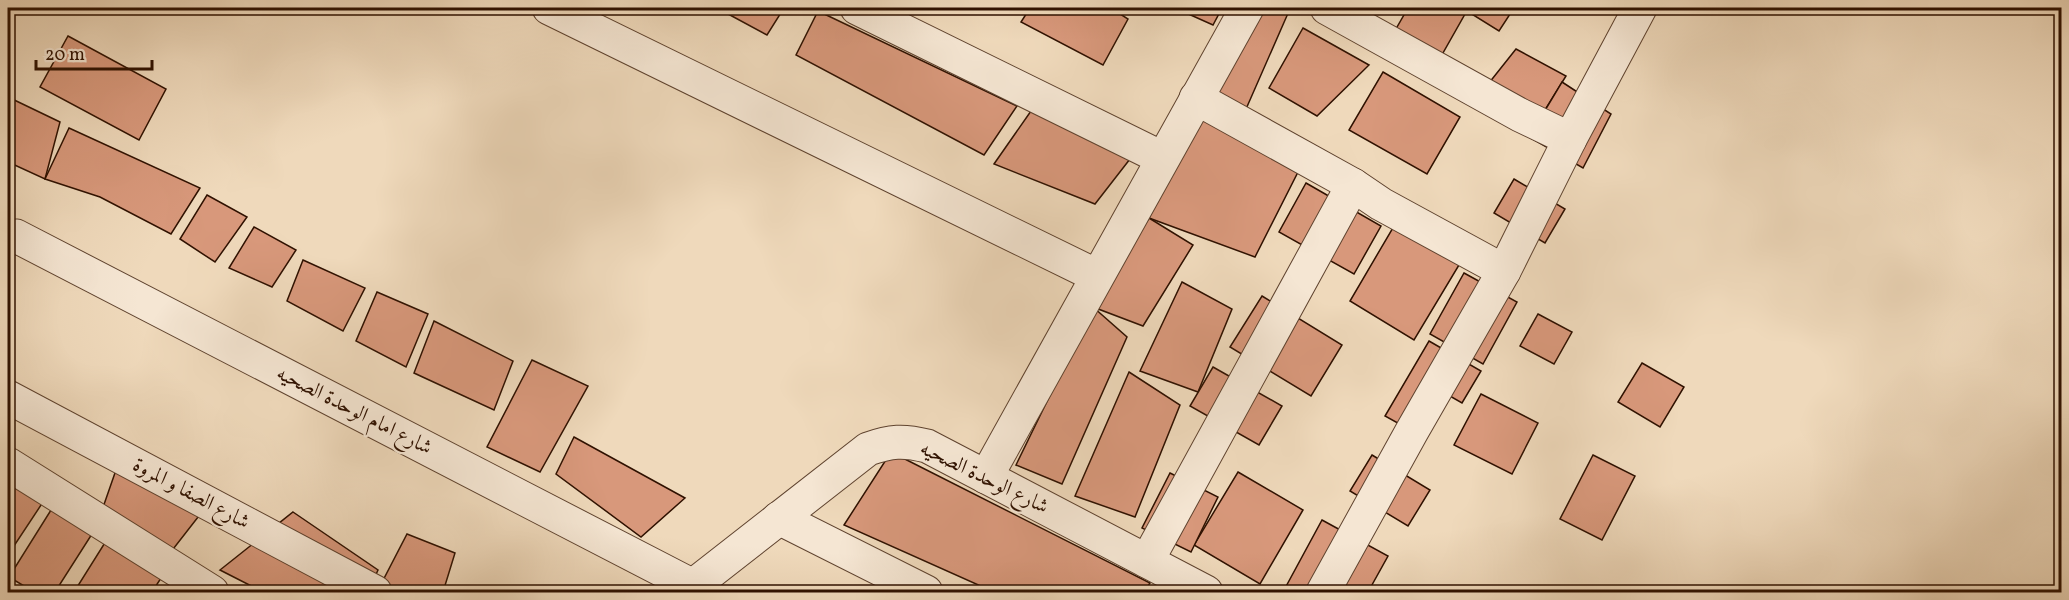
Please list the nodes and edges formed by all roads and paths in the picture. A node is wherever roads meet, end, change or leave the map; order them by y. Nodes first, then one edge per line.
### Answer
1 (549, 8) edge
2 (857, 8) edge
3 (1247, 8) edge
4 (1327, 8) edge
5 (1640, 8) edge
6 (1196, 98) junction
7 (1570, 139) junction
8 (1162, 158) junction
9 (1353, 185) junction
10 (16, 236) dead end
11 (1504, 271) junction
12 (1097, 276) junction
13 (8, 396) edge
14 (8, 464) edge
15 (986, 477) junction
16 (780, 518) junction
17 (1147, 561) junction
18 (689, 589) edge
19 (212, 592) edge
20 (375, 592) edge
21 (926, 592) edge
22 (1206, 592) edge
23 (1323, 592) edge

1 - 12 street
2 - 8 street
3 - 6 street
4 - 7 street
5 - 7 street
6 - 8 street
6 - 9 street
7 - 11 street
8 - 12 street
9 - 11 street
9 - 17 street
10 - 18 street, شارع امام الوحدة الصحيه
11 - 23 street
12 - 15 street
13 - 20 street, شارع الصفا و المروة
14 - 19 street
15 - 16 street, شارع الوحدة الصحيه
15 - 17 street, شارع الوحدة الصحيه
16 - 18 street, شارع الوحدة الصحيه
16 - 21 street
17 - 22 street, شارع الوحدة الصحيه

